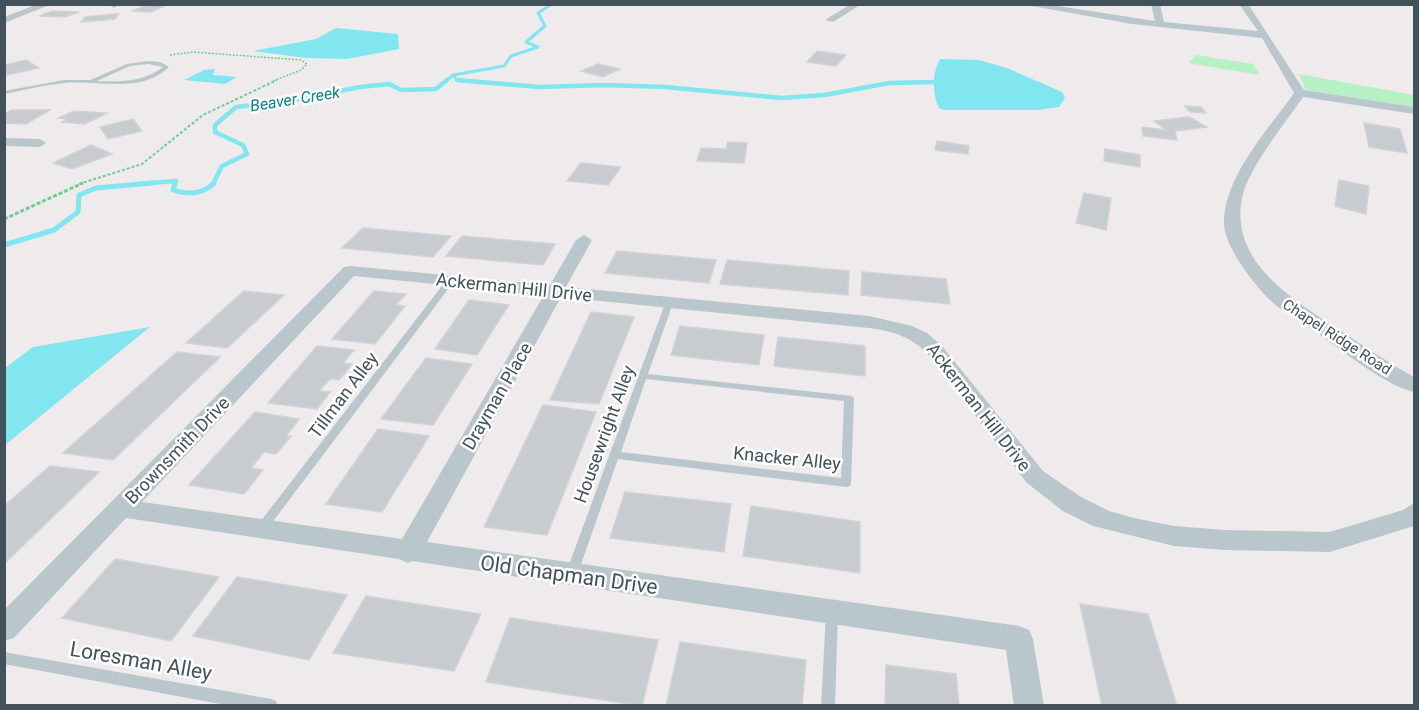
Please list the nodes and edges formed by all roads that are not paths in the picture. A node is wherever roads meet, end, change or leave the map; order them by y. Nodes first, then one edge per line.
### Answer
1 (48, 4) edge
2 (858, 4) edge
3 (1025, 4) edge
4 (1155, 4) edge
5 (1243, 4) edge
6 (4, 20) edge
7 (830, 20) dead end
8 (1160, 24) junction
9 (1265, 35) junction
10 (92, 81) junction
11 (4, 93) edge
12 (1300, 93) junction
13 (1414, 111) edge
14 (4, 142) edge
15 (40, 143) dead end
16 (584, 240) dead end
17 (350, 271) joint
18 (451, 280) junction
19 (556, 291) junction
20 (669, 303) junction
21 (642, 376) junction
22 (1414, 385) edge
23 (614, 455) junction
24 (120, 508) junction
25 (1414, 513) edge
26 (260, 529) junction
27 (408, 552) junction
28 (571, 575) junction
29 (832, 613) junction
30 (4, 629) edge
31 (4, 658) edge
32 (271, 705) edge
33 (828, 705) edge
34 (1029, 705) edge

1 - 6 street
2 - 7 street
3 - 8 street
4 - 8 street
5 - 9 street
8 - 9 street
9 - 12 street
10 - 10 lane
10 - 11 lane
12 - 13 street
12 - 22 street, Chapel Ridge Road
14 - 15 street
16 - 19 street, Drayman Place
17 - 18 street, Ackerman Hill Drive
17 - 24 street, Brownsmith Drive
18 - 19 street, Ackerman Hill Drive
18 - 26 lane, Tillman Alley
19 - 20 street, Ackerman Hill Drive
19 - 27 street, Drayman Place
20 - 21 lane, Housewright Alley
20 - 25 street, Ackerman Hill Drive
21 - 23 lane, Housewright Alley
21 - 23 lane, Knacker Alley
23 - 28 lane, Housewright Alley
24 - 26 street, Old Chapman Drive
24 - 30 street, Brownsmith Drive
26 - 27 street, Old Chapman Drive
27 - 28 street, Old Chapman Drive
28 - 29 street, Old Chapman Drive
29 - 33 lane
29 - 34 street, Old Chapman Drive
31 - 32 lane, Loresman Alley

